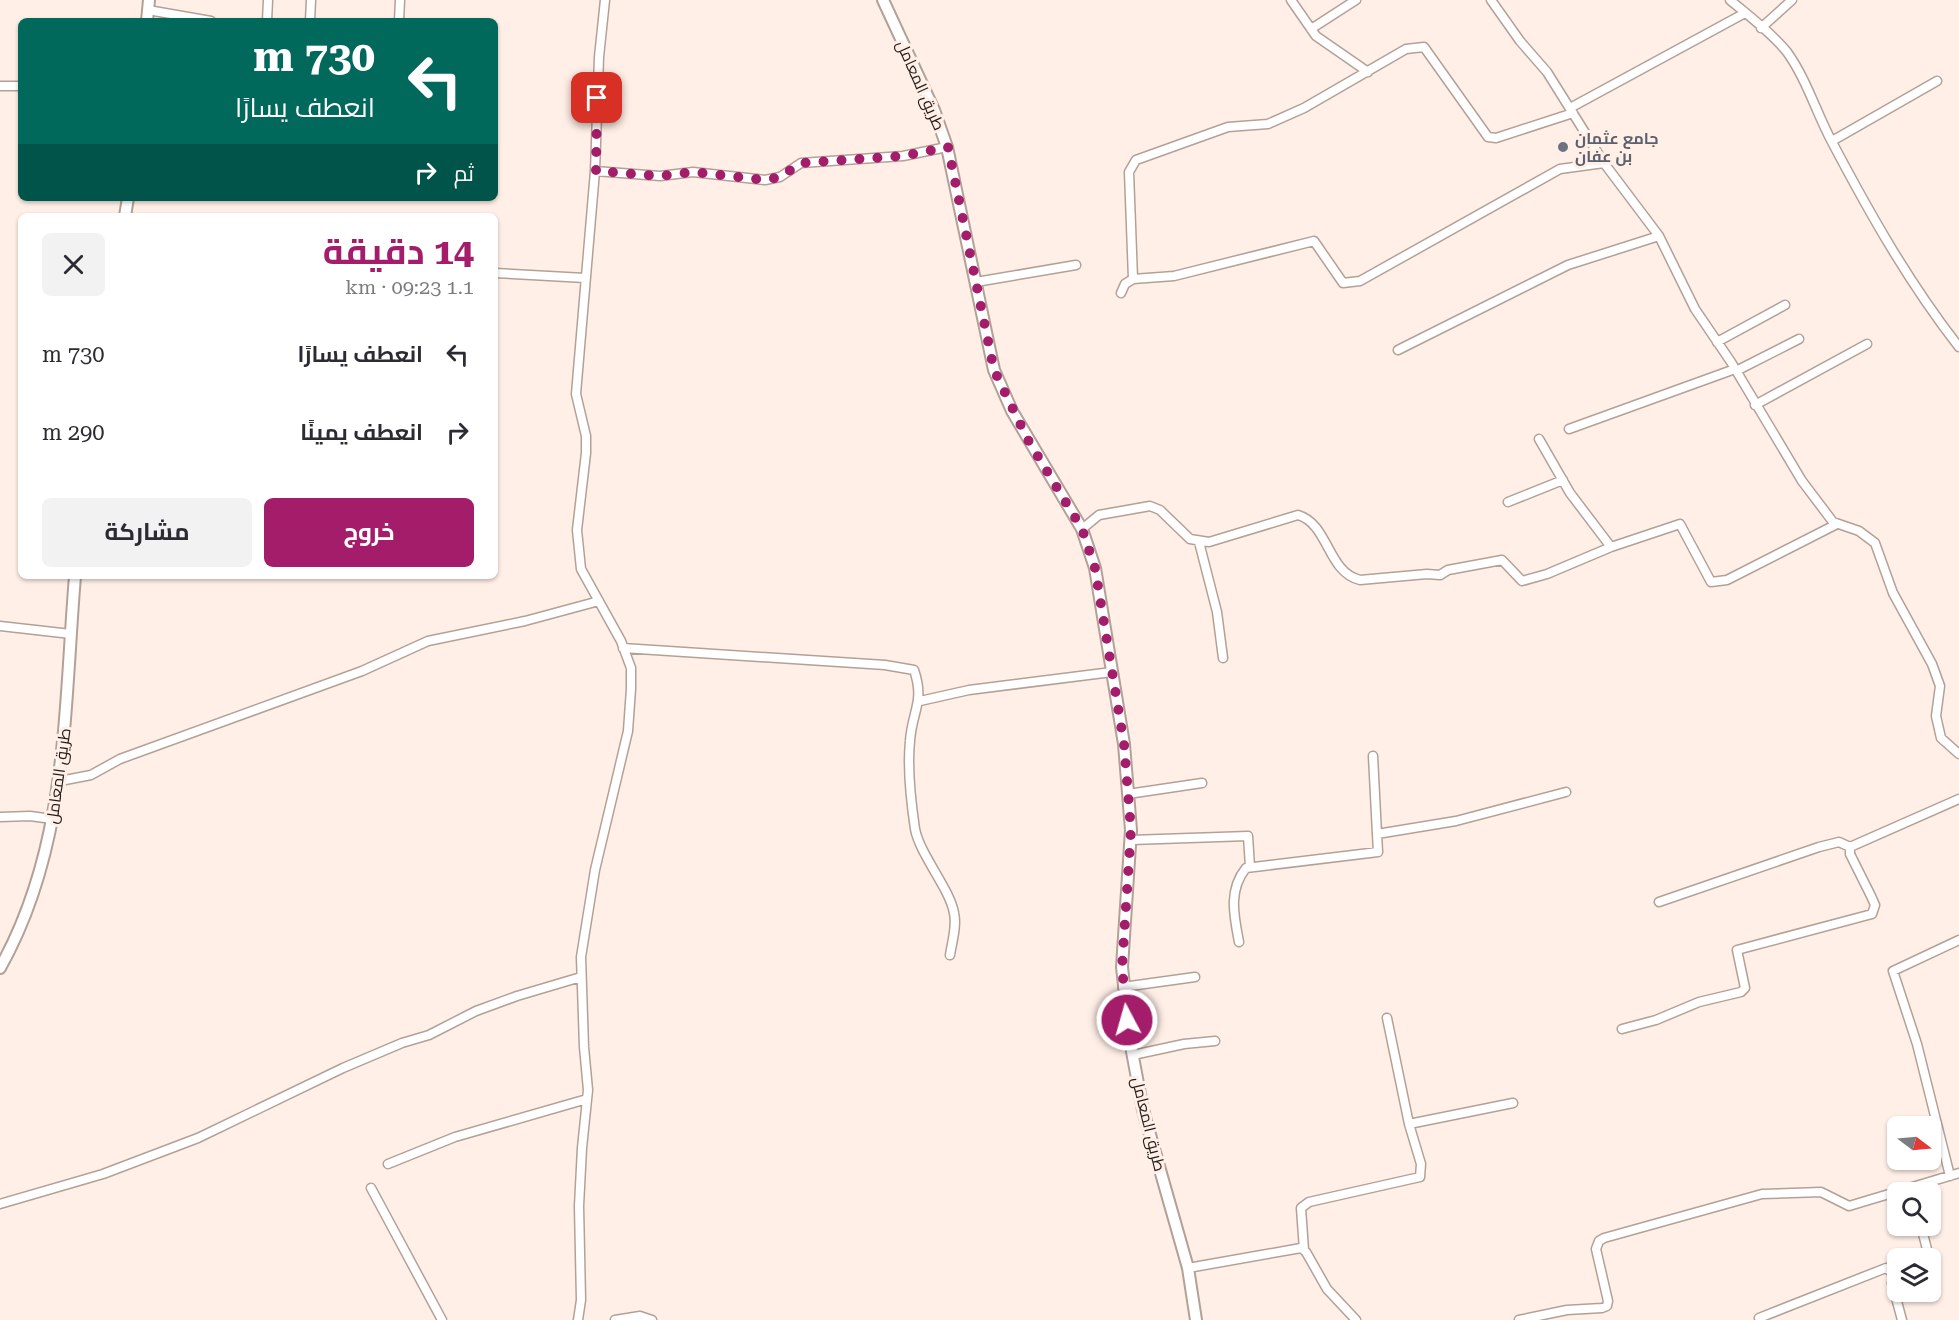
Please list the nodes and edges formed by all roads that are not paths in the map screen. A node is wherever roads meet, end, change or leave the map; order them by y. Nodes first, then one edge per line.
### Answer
1 (268, 0) edge
2 (311, 0) edge
3 (400, 0) edge
4 (605, 0) edge
5 (883, 0) edge
6 (1291, 0) edge
7 (1356, 0) edge
8 (1491, 0) edge
9 (1730, 0) edge
10 (1792, 0) edge
11 (148, 10) edge
12 (1745, 13) junction
13 (194, 18) edge
14 (267, 18) edge
15 (310, 18) edge
16 (399, 18) edge
17 (1761, 28) junction
18 (1311, 29) junction
19 (1368, 72) junction
20 (1937, 81) dead end
21 (0, 86) edge
22 (18, 86) edge
23 (1571, 111) junction
24 (1832, 141) junction
25 (948, 147) junction
26 (1604, 163) junction
27 (596, 171) junction
28 (1659, 236) junction
29 (1076, 265) dead end
30 (498, 273) edge
31 (585, 278) junction
32 (1133, 279) junction
33 (976, 282) junction
34 (1121, 293) dead end
35 (1785, 305) dead end
36 (1799, 339) dead end
37 (1717, 342) junction
38 (1867, 344) dead end
39 (1959, 347) edge
40 (1398, 350) dead end
41 (1735, 370) junction
42 (1755, 405) junction
43 (1569, 429) dead end
44 (1539, 439) dead end
45 (1563, 480) junction
46 (1508, 502) dead end
47 (1837, 524) junction
48 (1082, 529) junction
49 (1198, 542) junction
50 (1611, 547) junction
51 (75, 579) edge
52 (599, 601) junction
53 (0, 626) edge
54 (71, 634) junction
55 (623, 648) junction
56 (1223, 658) dead end
57 (1112, 672) junction
58 (920, 701) junction
59 (1959, 754) edge
60 (1373, 756) dead end
61 (60, 781) junction
62 (1202, 783) dead end
63 (1566, 792) dead end
64 (1128, 794) junction
65 (1959, 799) edge
66 (0, 817) edge
67 (52, 819) junction
68 (1377, 834) junction
69 (1131, 840) junction
70 (1850, 847) junction
71 (1250, 867) junction
72 (1659, 902) dead end
73 (1959, 940) edge
74 (1239, 942) dead end
75 (950, 955) dead end
76 (0, 968) edge
77 (581, 976) junction
78 (1195, 977) dead end
79 (1123, 987) junction
80 (1387, 1018) dead end
81 (1622, 1029) dead end
82 (1215, 1041) dead end
83 (1132, 1055) junction
84 (587, 1099) junction
85 (1513, 1103) dead end
86 (1409, 1124) junction
87 (388, 1164) dead end
88 (1955, 1174) edge
89 (1934, 1182) edge
90 (371, 1188) dead end
91 (1887, 1196) edge
92 (0, 1204) edge
93 (1304, 1250) junction
94 (1188, 1268) junction
95 (1887, 1269) edge
96 (1897, 1302) edge
97 (1593, 1309) junction
98 (1760, 1318) dead end
99 (442, 1320) edge
100 (578, 1320) edge
101 (615, 1320) edge
102 (652, 1320) edge
103 (1196, 1320) edge
104 (1356, 1320) edge
105 (1519, 1320) edge
106 (1593, 1320) edge
107 (1902, 1320) edge

1 - 14 street
2 - 15 street
3 - 16 street
4 - 27 street
5 - 25 main road, طريق المعامل
6 - 18 street
7 - 18 street
8 - 23 street
9 - 12 street
10 - 17 street
11 - 13 street
12 - 17 street
12 - 23 street
17 - 24 street
18 - 19 street
19 - 23 street
19 - 32 street
20 - 24 street
21 - 22 street
23 - 26 street
24 - 39 street
25 - 27 street
25 - 33 main road, طريق المعامل
26 - 28 street
26 - 32 street
27 - 31 street
28 - 37 street
28 - 40 street
29 - 33 street
30 - 31 street
31 - 52 street
32 - 34 street
33 - 48 main road, طريق المعامل
35 - 37 street
36 - 41 street
37 - 41 street
38 - 42 street
41 - 42 street
41 - 43 street
42 - 47 street
44 - 45 street
45 - 46 street
45 - 50 street
47 - 50 street
47 - 59 street
48 - 49 street
48 - 57 main road, طريق المعامل
49 - 50 street
49 - 56 street
51 - 54 main road, طريق المعامل
52 - 55 street
52 - 61 street
53 - 54 street
54 - 61 main road, طريق المعامل
55 - 58 street
55 - 77 street
57 - 58 street
57 - 64 main road, طريق المعامل
58 - 75 street
60 - 68 street
61 - 67 main road, طريق المعامل
62 - 64 street
63 - 68 street
64 - 69 main road, طريق المعامل
65 - 70 street
66 - 67 street
67 - 76 main road, طريق المعامل
68 - 71 street
69 - 71 street
69 - 79 main road, طريق المعامل
70 - 72 street
70 - 81 street
71 - 74 street
73 - 88 street
77 - 84 street
77 - 92 street
78 - 79 street
79 - 83 main road, طريق المعامل
80 - 86 street
82 - 83 street
83 - 94 main road, طريق المعامل
84 - 87 street
84 - 100 street
85 - 86 street
86 - 93 street
88 - 89 street
90 - 99 street
91 - 97 street
93 - 94 street
93 - 104 street
94 - 103 main road, طريق المعامل
95 - 98 street
96 - 107 street
97 - 105 street
97 - 106 street
101 - 102 street

